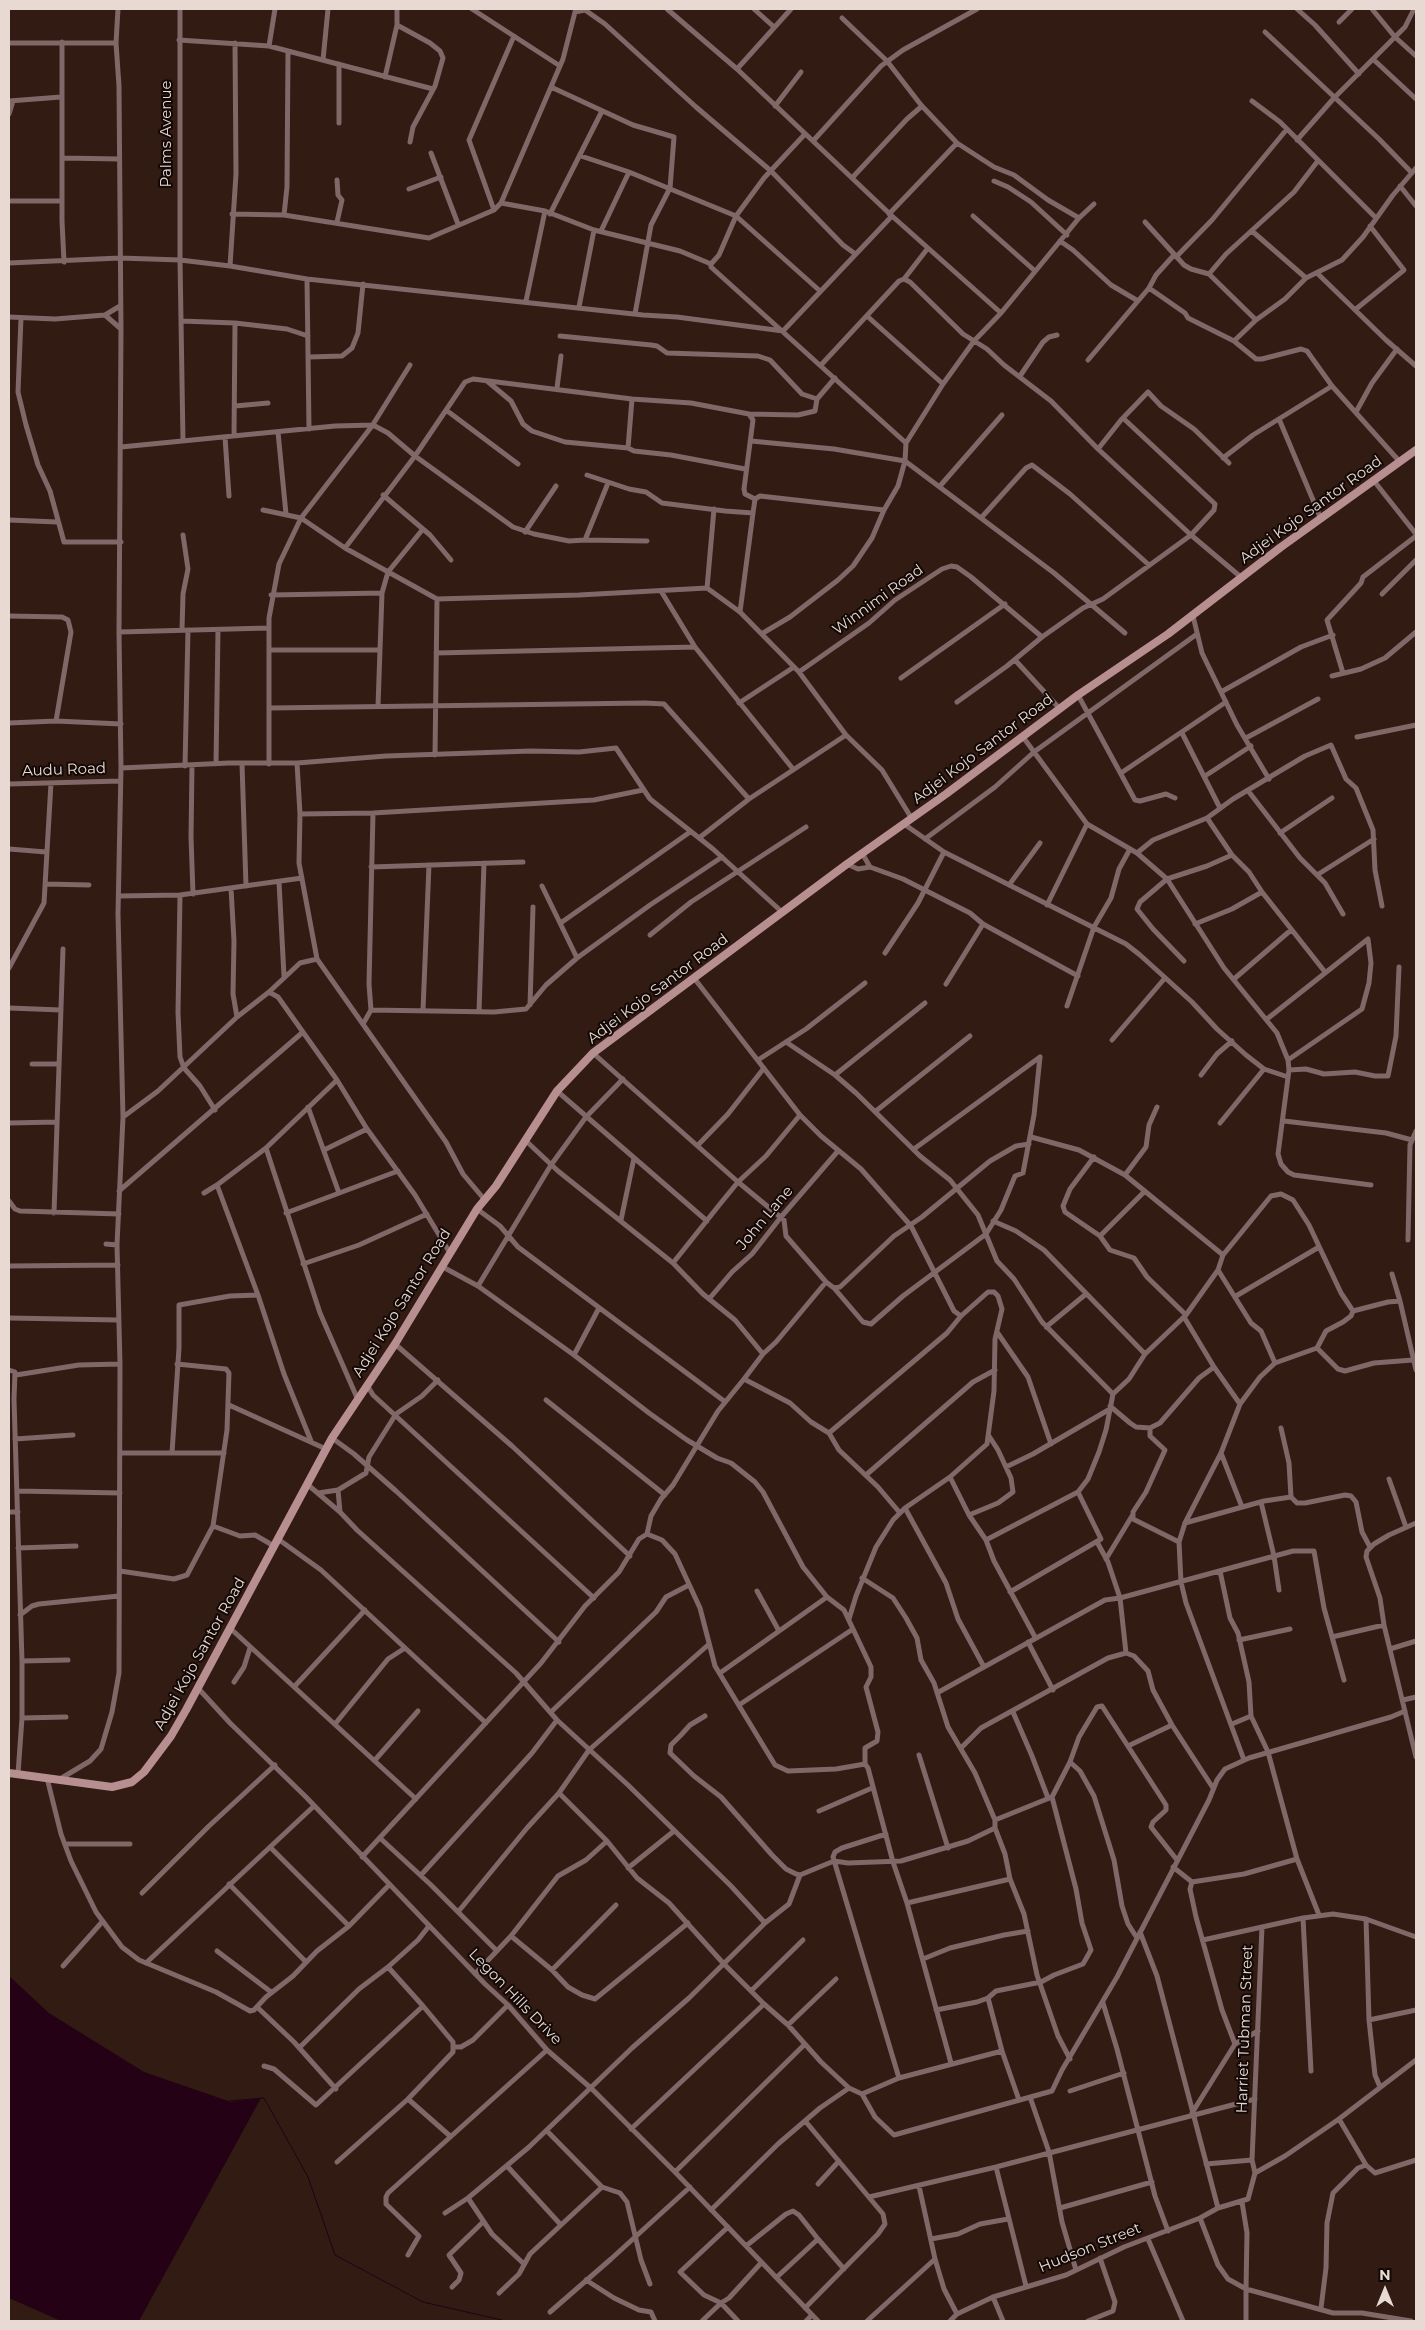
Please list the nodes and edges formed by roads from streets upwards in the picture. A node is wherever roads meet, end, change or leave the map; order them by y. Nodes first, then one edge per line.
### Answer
1 (118, 9) edge
2 (180, 9) edge
3 (275, 9) edge
4 (328, 9) edge
5 (397, 9) edge
6 (472, 9) edge
7 (667, 9) edge
8 (754, 9) edge
9 (791, 9) edge
10 (977, 9) edge
11 (1297, 9) edge
12 (1352, 9) edge
13 (1372, 9) edge
14 (1414, 9) edge
15 (573, 10) edge
16 (842, 18) dead end
17 (1339, 22) dead end
18 (397, 25) junction
19 (774, 27) junction
20 (1265, 32) dead end
21 (514, 36) junction
22 (1395, 37) junction
23 (179, 40) junction
24 (62, 42) junction
25 (9, 43) edge
26 (116, 43) junction
27 (235, 43) junction
28 (270, 46) junction
29 (288, 51) junction
30 (1416, 56) edge
31 (323, 60) junction
32 (1374, 60) junction
33 (887, 62) junction
34 (339, 64) junction
35 (560, 66) junction
36 (737, 69) junction
37 (801, 72) dead end
38 (1358, 74) junction
39 (386, 77) junction
40 (551, 87) junction
41 (433, 89) junction
42 (61, 97) junction
43 (1334, 98) junction
44 (1416, 99) edge
45 (11, 101) edge
46 (1252, 101) dead end
47 (775, 106) junction
48 (922, 106) junction
49 (602, 111) junction
50 (9, 114) edge
51 (339, 123) dead end
52 (1287, 130) junction
53 (805, 134) junction
54 (1298, 140) junction
55 (813, 141) junction
56 (410, 142) dead end
57 (957, 143) junction
58 (431, 153) dead end
59 (581, 156) junction
60 (62, 158) junction
61 (119, 159) junction
62 (1317, 162) junction
63 (1416, 168) edge
64 (771, 171) junction
65 (628, 172) junction
66 (1412, 173) junction
67 (441, 177) junction
68 (852, 178) junction
69 (337, 180) dead end
70 (994, 181) dead end
71 (1400, 186) junction
72 (670, 188) junction
73 (409, 189) dead end
74 (9, 201) edge
75 (62, 201) junction
76 (501, 203) junction
77 (1094, 204) dead end
78 (1416, 206) edge
79 (494, 210) junction
80 (547, 213) junction
81 (232, 214) junction
82 (284, 215) junction
83 (890, 215) junction
84 (736, 216) junction
85 (973, 216) dead end
86 (1079, 218) junction
87 (1376, 218) junction
88 (337, 222) junction
89 (1145, 222) dead end
90 (458, 224) junction
91 (1370, 226) junction
92 (594, 230) junction
93 (601, 231) junction
94 (1252, 231) junction
95 (1067, 235) junction
96 (1060, 241) junction
97 (647, 244) junction
98 (928, 248) junction
99 (854, 254) junction
100 (1175, 256) junction
101 (120, 258) junction
102 (180, 260) junction
103 (64, 262) junction
104 (9, 263) edge
105 (711, 264) junction
106 (230, 266) junction
107 (1035, 271) junction
108 (1317, 273) junction
109 (1209, 274) junction
110 (1306, 278) junction
111 (307, 279) junction
112 (904, 279) junction
113 (363, 284) junction
114 (1149, 288) junction
115 (820, 291) junction
116 (526, 301) junction
117 (1138, 301) junction
118 (120, 306) junction
119 (579, 307) junction
120 (1356, 309) junction
121 (1001, 313) junction
122 (635, 314) junction
123 (105, 315) junction
124 (867, 316) junction
125 (9, 318) edge
126 (21, 318) junction
127 (1256, 320) junction
128 (181, 321) junction
129 (235, 323) junction
130 (121, 329) junction
131 (783, 331) junction
132 (1057, 335) dead end
133 (308, 336) junction
134 (560, 336) dead end
135 (974, 341) junction
136 (1234, 341) junction
137 (1397, 349) junction
138 (560, 356) dead end
139 (309, 357) junction
140 (1088, 360) dead end
141 (821, 364) junction
142 (410, 365) dead end
143 (1416, 366) edge
144 (1020, 376) junction
145 (834, 378) junction
146 (486, 380) junction
147 (943, 384) junction
148 (1332, 386) junction
149 (557, 388) junction
150 (632, 399) junction
151 (817, 399) junction
152 (268, 403) dead end
153 (235, 406) junction
154 (446, 410) junction
155 (1356, 412) junction
156 (749, 414) junction
157 (1002, 415) dead end
158 (1123, 418) junction
159 (1279, 419) junction
160 (372, 426) junction
161 (309, 429) junction
162 (278, 432) junction
163 (234, 436) junction
164 (225, 437) junction
165 (183, 441) junction
166 (751, 441) junction
167 (906, 443) junction
168 (121, 447) junction
169 (628, 448) junction
170 (1098, 449) junction
171 (1416, 450) edge
172 (415, 456) junction
173 (1223, 458) junction
174 (905, 461) junction
175 (1400, 462) junction
176 (1229, 463) dead end
177 (518, 464) dead end
178 (745, 469) junction
179 (587, 475) dead end
180 (1374, 480) junction
181 (608, 483) junction
182 (556, 486) dead end
183 (940, 486) junction
184 (383, 495) junction
185 (230, 496) dead end
186 (754, 499) junction
187 (714, 509) junction
188 (263, 510) dead end
189 (884, 510) junction
190 (753, 513) junction
191 (286, 514) junction
192 (301, 518) junction
193 (981, 518) junction
194 (1321, 519) junction
195 (9, 520) edge
196 (57, 522) junction
197 (423, 529) junction
198 (525, 532) junction
199 (183, 535) dead end
200 (1191, 535) junction
201 (1416, 535) edge
202 (585, 540) junction
203 (647, 541) dead end
204 (121, 542) junction
205 (344, 548) junction
206 (451, 560) dead end
207 (1416, 560) edge
208 (1149, 565) junction
209 (388, 572) junction
210 (1242, 578) junction
211 (707, 588) junction
212 (661, 591) junction
213 (382, 594) junction
214 (1382, 594) dead end
215 (271, 595) junction
216 (437, 599) junction
217 (1004, 604) junction
218 (1091, 604) junction
219 (740, 612) junction
220 (9, 616) edge
221 (1193, 616) junction
222 (268, 628) junction
223 (185, 630) junction
224 (218, 630) junction
225 (119, 632) junction
226 (1416, 632) edge
227 (763, 633) junction
228 (1125, 634) dead end
229 (1198, 634) junction
230 (1333, 634) junction
231 (1042, 637) junction
232 (695, 647) junction
233 (269, 650) junction
234 (380, 650) junction
235 (436, 653) junction
236 (1015, 660) junction
237 (794, 666) junction
238 (799, 672) junction
239 (1343, 673) junction
240 (1332, 676) dead end
241 (900, 678) dead end
242 (1221, 692) junction
243 (1078, 695) junction
244 (1318, 699) dead end
245 (957, 702) dead end
246 (1226, 702) junction
247 (739, 703) junction
248 (436, 705) junction
249 (378, 706) junction
250 (270, 708) junction
251 (1060, 709) junction
252 (1088, 715) junction
253 (56, 721) junction
254 (9, 723) edge
255 (121, 724) junction
256 (1416, 725) edge
257 (1182, 733) junction
258 (846, 735) junction
259 (1357, 737) dead end
260 (1023, 738) junction
261 (1246, 738) junction
262 (1251, 746) junction
263 (1034, 752) junction
264 (434, 755) junction
265 (296, 763) junction
266 (216, 764) junction
267 (242, 764) junction
268 (269, 764) junction
269 (185, 766) junction
270 (192, 766) junction
271 (121, 768) junction
272 (793, 769) junction
273 (1121, 773) junction
274 (1205, 776) junction
275 (1269, 778) junction
276 (120, 781) junction
277 (51, 783) junction
278 (9, 784) edge
279 (643, 790) junction
280 (1249, 792) junction
281 (1175, 798) dead end
282 (1332, 798) dead end
283 (749, 799) junction
284 (1220, 808) junction
285 (373, 813) junction
286 (300, 814) junction
287 (1207, 818) junction
288 (912, 819) junction
289 (904, 824) junction
290 (1087, 824) junction
291 (806, 827) dead end
292 (690, 832) junction
293 (1280, 833) junction
294 (700, 838) junction
295 (925, 839) junction
296 (1374, 839) junction
297 (1040, 843) dead end
298 (9, 849) edge
299 (1130, 849) junction
300 (46, 852) junction
301 (944, 852) junction
302 (862, 853) junction
303 (1137, 853) junction
304 (1232, 855) junction
305 (722, 857) junction
306 (523, 862) dead end
307 (484, 863) junction
308 (847, 864) junction
309 (429, 866) junction
310 (371, 867) junction
311 (870, 867) junction
312 (738, 870) junction
313 (1317, 875) junction
314 (302, 878) junction
315 (1166, 879) junction
316 (279, 882) dead end
317 (45, 884) junction
318 (1009, 885) junction
319 (88, 886) dead end
320 (246, 886) junction
321 (542, 886) dead end
322 (231, 888) junction
323 (925, 890) junction
324 (1262, 892) junction
325 (193, 894) junction
326 (180, 895) junction
327 (119, 896) junction
328 (1047, 905) junction
329 (1382, 906) dead end
330 (533, 907) dead end
331 (782, 912) junction
332 (1343, 914) dead end
333 (562, 922) junction
334 (983, 924) junction
335 (1195, 924) junction
336 (1094, 927) junction
337 (1291, 930) junction
338 (650, 935) dead end
339 (63, 949) dead end
340 (886, 953) dead end
341 (578, 958) junction
342 (317, 959) junction
343 (1184, 961) dead end
344 (1400, 967) dead end
345 (9, 968) edge
346 (1325, 972) junction
347 (284, 976) junction
348 (1078, 976) junction
349 (694, 978) junction
350 (1165, 978) junction
351 (1234, 979) junction
352 (865, 983) dead end
353 (946, 984) dead end
354 (269, 992) junction
355 (925, 1003) dead end
356 (530, 1005) junction
357 (1067, 1006) dead end
358 (9, 1008) edge
359 (61, 1010) junction
360 (371, 1010) junction
361 (423, 1010) junction
362 (479, 1012) junction
363 (237, 1017) junction
364 (1267, 1019) junction
365 (363, 1024) junction
366 (303, 1032) junction
367 (970, 1036) dead end
368 (1112, 1040) dead end
369 (1232, 1041) junction
370 (786, 1042) junction
371 (593, 1053) junction
372 (758, 1060) junction
373 (1288, 1060) junction
374 (32, 1064) dead end
375 (59, 1064) junction
376 (184, 1068) junction
377 (764, 1068) junction
378 (1264, 1069) junction
379 (1289, 1070) junction
380 (1201, 1074) dead end
381 (834, 1075) junction
382 (1288, 1077) junction
383 (623, 1079) junction
384 (337, 1080) junction
385 (557, 1091) junction
386 (308, 1107) junction
387 (1158, 1107) dead end
388 (215, 1110) junction
389 (876, 1111) junction
390 (800, 1115) junction
391 (123, 1117) junction
392 (586, 1117) junction
393 (1284, 1121) junction
394 (58, 1122) junction
395 (9, 1123) edge
396 (1220, 1123) dead end
397 (367, 1129) junction
398 (1416, 1131) edge
399 (1030, 1137) junction
400 (525, 1140) junction
401 (1413, 1143) edge
402 (1029, 1144) junction
403 (698, 1145) junction
404 (266, 1148) junction
405 (914, 1149) junction
406 (324, 1150) junction
407 (838, 1151) junction
408 (1094, 1157) junction
409 (634, 1158) junction
410 (551, 1165) junction
411 (398, 1171) junction
412 (1125, 1175) junction
413 (738, 1182) junction
414 (1371, 1185) dead end
415 (218, 1186) junction
416 (956, 1188) junction
417 (119, 1191) junction
418 (1145, 1191) junction
419 (204, 1193) dead end
420 (339, 1193) junction
421 (484, 1199) junction
422 (10, 1204) edge
423 (477, 1208) junction
424 (54, 1213) junction
425 (286, 1213) junction
426 (119, 1214) junction
427 (427, 1214) junction
428 (781, 1217) junction
429 (621, 1220) junction
430 (707, 1221) junction
431 (993, 1221) junction
432 (910, 1226) junction
433 (986, 1234) junction
434 (509, 1235) junction
435 (1100, 1236) junction
436 (1408, 1240) dead end
437 (106, 1244) dead end
438 (118, 1246) junction
439 (1320, 1247) junction
440 (450, 1253) junction
441 (1223, 1254) junction
442 (303, 1264) junction
443 (673, 1264) junction
444 (118, 1265) junction
445 (9, 1266) edge
446 (441, 1266) junction
447 (1218, 1270) junction
448 (934, 1273) junction
449 (1392, 1274) dead end
450 (826, 1282) junction
451 (478, 1286) junction
452 (834, 1288) junction
453 (1086, 1294) junction
454 (258, 1295) junction
455 (1236, 1296) junction
456 (710, 1299) junction
457 (1400, 1301) junction
458 (599, 1308) junction
459 (1353, 1311) junction
460 (961, 1316) junction
461 (1185, 1316) junction
462 (9, 1318) edge
463 (118, 1320) junction
464 (1046, 1327) junction
465 (997, 1332) junction
466 (395, 1344) junction
467 (1317, 1348) junction
468 (762, 1354) junction
469 (1145, 1354) junction
470 (574, 1355) junction
471 (1413, 1360) junction
472 (1275, 1363) junction
473 (120, 1364) junction
474 (178, 1364) junction
475 (1214, 1367) junction
476 (9, 1370) edge
477 (994, 1370) junction
478 (1416, 1370) edge
479 (16, 1375) junction
480 (744, 1379) junction
481 (438, 1380) junction
482 (367, 1386) junction
483 (1113, 1394) junction
484 (358, 1400) junction
485 (546, 1400) dead end
486 (724, 1401) junction
487 (1240, 1404) junction
488 (229, 1405) junction
489 (1110, 1408) junction
490 (396, 1414) junction
491 (12, 1417) edge
492 (1150, 1428) junction
493 (1281, 1428) dead end
494 (829, 1433) junction
495 (73, 1435) dead end
496 (989, 1436) junction
497 (332, 1438) junction
498 (15, 1439) junction
499 (311, 1441) junction
500 (697, 1444) junction
501 (1051, 1444) junction
502 (326, 1449) junction
503 (120, 1452) junction
504 (172, 1453) junction
505 (224, 1453) junction
506 (1221, 1453) junction
507 (367, 1465) junction
508 (1006, 1466) junction
509 (866, 1475) junction
510 (950, 1477) junction
511 (1389, 1479) dead end
512 (307, 1484) junction
513 (17, 1490) junction
514 (338, 1490) junction
515 (1078, 1492) junction
516 (120, 1493) junction
517 (318, 1493) junction
518 (665, 1495) junction
519 (1291, 1496) junction
520 (1261, 1502) junction
521 (1242, 1507) junction
522 (905, 1508) junction
523 (9, 1512) edge
524 (18, 1512) junction
525 (340, 1512) junction
526 (900, 1513) junction
527 (969, 1515) junction
528 (1133, 1515) junction
529 (1184, 1523) junction
530 (1416, 1523) edge
531 (213, 1526) junction
532 (1406, 1527) junction
533 (647, 1534) junction
534 (986, 1540) junction
535 (276, 1542) junction
536 (1097, 1542) junction
537 (1179, 1542) junction
538 (76, 1546) dead end
539 (1370, 1547) junction
540 (18, 1548) junction
541 (630, 1556) junction
542 (1274, 1556) junction
543 (1106, 1559) junction
544 (120, 1571) junction
545 (1220, 1571) junction
546 (862, 1578) junction
547 (1181, 1582) junction
548 (689, 1585) junction
549 (1280, 1590) dead end
550 (757, 1591) dead end
551 (1010, 1592) junction
552 (119, 1596) junction
553 (827, 1597) junction
554 (594, 1598) junction
555 (1120, 1598) junction
556 (365, 1610) junction
557 (20, 1615) junction
558 (849, 1619) junction
559 (1384, 1625) junction
560 (231, 1629) junction
561 (853, 1629) junction
562 (1290, 1629) dead end
563 (779, 1630) junction
564 (1035, 1637) junction
565 (1332, 1637) junction
566 (1239, 1640) junction
567 (1416, 1641) edge
568 (559, 1642) junction
569 (1028, 1642) junction
570 (708, 1645) junction
571 (250, 1648) junction
572 (405, 1648) junction
573 (1390, 1649) junction
574 (1126, 1653) junction
575 (68, 1660) dead end
576 (22, 1662) junction
577 (984, 1667) junction
578 (720, 1672) junction
579 (1344, 1680) dead end
580 (234, 1682) dead end
581 (523, 1682) junction
582 (197, 1687) junction
583 (294, 1687) junction
584 (1053, 1690) junction
585 (937, 1693) junction
586 (1416, 1697) edge
587 (1403, 1700) junction
588 (739, 1705) junction
589 (418, 1710) dead end
590 (1405, 1711) junction
591 (551, 1712) junction
592 (1013, 1712) junction
593 (705, 1716) dead end
594 (1251, 1716) junction
595 (66, 1717) dead end
596 (22, 1718) junction
597 (557, 1720) junction
598 (486, 1723) junction
599 (335, 1724) junction
600 (1232, 1724) junction
601 (1172, 1725) junction
602 (1128, 1746) junction
603 (962, 1747) junction
604 (589, 1750) junction
605 (1268, 1752) junction
606 (919, 1755) dead end
607 (1416, 1755) edge
608 (375, 1760) junction
609 (1244, 1760) junction
610 (1070, 1762) junction
611 (864, 1764) junction
612 (275, 1765) junction
613 (9, 1773) edge
614 (18, 1774) junction
615 (47, 1778) junction
616 (60, 1779) junction
617 (872, 1788) junction
618 (1213, 1788) junction
619 (559, 1793) junction
620 (1050, 1797) junction
621 (416, 1799) junction
622 (314, 1806) junction
623 (819, 1811) dead end
624 (995, 1820) junction
625 (995, 1828) junction
626 (674, 1831) junction
627 (886, 1834) junction
628 (380, 1838) junction
629 (607, 1841) junction
630 (64, 1844) junction
631 (130, 1844) dead end
632 (270, 1847) junction
633 (948, 1848) junction
634 (362, 1857) junction
635 (1297, 1859) junction
636 (1177, 1860) junction
637 (834, 1861) junction
638 (893, 1862) junction
639 (1173, 1866) junction
640 (628, 1868) junction
641 (800, 1875) junction
642 (421, 1876) junction
643 (1010, 1879) junction
644 (1192, 1882) junction
645 (229, 1884) junction
646 (389, 1886) junction
647 (142, 1893) dead end
648 (907, 1903) junction
649 (616, 1905) dead end
650 (458, 1912) junction
651 (1319, 1915) junction
652 (1303, 1918) junction
653 (1366, 1919) junction
654 (102, 1922) junction
655 (688, 1923) junction
656 (765, 1923) junction
657 (349, 1926) junction
658 (429, 1926) junction
659 (1262, 1927) junction
660 (1028, 1931) junction
661 (1140, 1932) junction
662 (510, 1936) junction
663 (1416, 1937) edge
664 (1137, 1938) junction
665 (803, 1940) dead end
666 (1203, 1940) junction
667 (217, 1951) dead end
668 (497, 1951) junction
669 (923, 1960) junction
670 (146, 1962) junction
671 (306, 1962) junction
672 (723, 1963) junction
673 (63, 1966) dead end
674 (388, 1967) junction
675 (552, 1970) junction
676 (475, 1974) junction
677 (836, 1979) dead end
678 (1041, 1982) junction
679 (751, 1990) junction
680 (271, 1992) junction
681 (988, 1998) junction
682 (1103, 2003) junction
683 (764, 2004) junction
684 (423, 2006) junction
685 (508, 2006) junction
686 (257, 2007) junction
687 (936, 2010) junction
688 (1416, 2010) edge
689 (1369, 2020) junction
690 (788, 2025) junction
691 (1258, 2031) junction
692 (805, 2044) junction
693 (1236, 2044) junction
694 (454, 2047) junction
695 (299, 2048) junction
696 (547, 2050) junction
697 (1002, 2051) junction
698 (1070, 2059) junction
699 (1416, 2060) edge
700 (951, 2063) junction
701 (264, 2066) dead end
702 (1311, 2071) dead end
703 (1124, 2073) junction
704 (899, 2078) junction
705 (1380, 2087) junction
706 (336, 2088) junction
707 (592, 2088) junction
708 (849, 2088) junction
709 (1070, 2091) dead end
710 (862, 2094) junction
711 (1030, 2097) junction
712 (408, 2099) junction
713 (1255, 2099) junction
714 (1019, 2100) junction
715 (1192, 2114) junction
716 (1339, 2119) junction
717 (806, 2122) junction
718 (631, 2129) junction
719 (1139, 2129) junction
720 (547, 2131) junction
721 (450, 2136) junction
722 (1050, 2152) junction
723 (1252, 2160) junction
724 (1416, 2160) edge
725 (337, 2162) dead end
726 (839, 2162) junction
727 (1206, 2164) junction
728 (1366, 2165) junction
729 (507, 2166) junction
730 (996, 2167) junction
731 (675, 2172) junction
732 (1255, 2174) junction
733 (1152, 2182) junction
734 (818, 2184) dead end
735 (919, 2186) junction
736 (602, 2187) junction
737 (690, 2187) junction
738 (869, 2197) junction
739 (468, 2198) junction
740 (1242, 2202) junction
741 (1060, 2208) junction
742 (1218, 2208) junction
743 (711, 2210) junction
744 (445, 2213) dead end
745 (1200, 2218) junction
746 (1008, 2219) junction
747 (483, 2222) junction
748 (561, 2225) junction
749 (728, 2227) junction
750 (1168, 2231) junction
751 (635, 2236) junction
752 (818, 2239) junction
753 (930, 2239) junction
754 (1148, 2239) junction
755 (746, 2246) junction
756 (408, 2255) dead end
757 (1100, 2258) junction
758 (935, 2259) junction
759 (761, 2262) junction
760 (524, 2264) junction
761 (844, 2269) junction
762 (1076, 2270) junction
763 (777, 2277) junction
764 (586, 2280) junction
765 (650, 2284) dead end
766 (1026, 2286) junction
767 (452, 2287) dead end
768 (1246, 2289) junction
769 (498, 2293) dead end
770 (993, 2297) junction
771 (721, 2303) junction
772 (805, 2308) junction
773 (1321, 2308) junction
774 (550, 2312) dead end
775 (958, 2314) junction
776 (812, 2315) junction
777 (655, 2321) edge
778 (702, 2321) edge
779 (738, 2321) edge
780 (806, 2321) edge
781 (818, 2321) edge
782 (867, 2321) edge
783 (950, 2321) edge
784 (1003, 2321) edge
785 (1088, 2321) edge
786 (1184, 2321) edge
787 (1245, 2321) edge
788 (1411, 2321) edge

1 - 26 street
2 - 23 street, Palms Avenue
3 - 28 street
4 - 31 street
5 - 18 street
6 - 21 street
7 - 36 street
8 - 19 street
9 - 19 street
10 - 33 street
11 - 38 street
12 - 17 street
13 - 22 street
14 - 22 street
15 - 35 street
15 - 64 street
16 - 33 street
18 - 39 street
18 - 41 street
19 - 36 street
20 - 43 street
21 - 35 street
21 - 79 street
22 - 30 street
22 - 32 street
23 - 27 street
23 - 102 street, Palms Avenue
24 - 25 street
24 - 26 street
24 - 42 street
26 - 61 street
27 - 28 street
27 - 81 street
28 - 29 street
29 - 31 street
29 - 82 street
31 - 34 street
32 - 38 street
32 - 44 street
33 - 48 street
33 - 55 street
34 - 39 street
34 - 51 street
35 - 40 street
36 - 47 street
37 - 47 street
38 - 43 street
39 - 41 street
40 - 49 street
40 - 76 street
41 - 56 street
42 - 45 street
42 - 60 street
43 - 54 street
43 - 66 street
45 - 50 street
46 - 52 street
47 - 53 street
48 - 57 street
48 - 68 street
49 - 59 street
49 - 72 street
52 - 54 street
52 - 100 street
53 - 55 street
53 - 64 street
54 - 62 street
55 - 68 street
57 - 83 street
57 - 86 street
58 - 67 street
59 - 65 street
59 - 80 street
60 - 61 street
60 - 75 street
61 - 101 street
62 - 87 street
62 - 94 street
63 - 66 street
64 - 84 street
64 - 99 street
65 - 72 street
65 - 93 street
66 - 71 street
67 - 73 street
67 - 90 street
68 - 83 street
69 - 88 street
70 - 95 street
71 - 78 street
71 - 87 street
72 - 84 street
72 - 97 street
74 - 75 street
75 - 103 street
76 - 79 street
76 - 80 street
77 - 86 street
79 - 90 street
80 - 92 street
80 - 116 street
81 - 82 street
81 - 106 street
82 - 88 street
83 - 98 street
83 - 99 street
84 - 105 street
84 - 115 street
85 - 107 street
86 - 95 street
87 - 91 street
88 - 90 street
89 - 100 street
91 - 108 street
91 - 120 street
92 - 93 street
92 - 119 street
93 - 97 street
94 - 109 street
94 - 110 street
95 - 96 street
96 - 107 street
96 - 117 street
97 - 105 street
97 - 122 street
98 - 112 street
98 - 121 street
99 - 115 street
100 - 109 street
100 - 114 street
101 - 102 street
101 - 103 street
101 - 118 street
102 - 106 street
102 - 128 street, Palms Avenue
103 - 104 street
105 - 131 street
106 - 111 street
107 - 121 street
108 - 110 street
108 - 120 street
109 - 127 street
110 - 127 street
111 - 113 street
111 - 133 street
112 - 124 street
112 - 135 street
113 - 116 street
113 - 139 street
114 - 117 street
114 - 136 street
115 - 131 street
116 - 119 street
117 - 140 street
118 - 123 street
118 - 130 street
119 - 122 street
120 - 137 street
121 - 135 street
122 - 131 street
123 - 126 street
123 - 130 street
124 - 141 street
124 - 147 street
125 - 126 street
126 - 196 street
127 - 136 street
128 - 129 street
128 - 165 street, Palms Avenue
129 - 133 street
129 - 153 street
130 - 168 street
131 - 141 street
132 - 144 street
133 - 139 street
134 - 151 street
135 - 144 street
135 - 147 street
136 - 148 street
137 - 143 street
137 - 155 street
138 - 149 street
139 - 161 street
141 - 145 street
142 - 160 street
144 - 170 street
145 - 151 street
145 - 167 street
146 - 149 street
146 - 154 street
146 - 169 street
147 - 167 street
148 - 155 street
148 - 159 street
149 - 150 street
150 - 156 street
150 - 169 street
151 - 156 street
152 - 153 street
153 - 163 street
154 - 172 street
154 - 177 street
155 - 175 street
156 - 166 street
157 - 183 street
158 - 170 street
158 - 173 street
158 - 200 street
159 - 173 street
159 - 194 street
160 - 161 street
160 - 172 street
160 - 192 street
161 - 162 street
162 - 163 street
162 - 191 street
163 - 164 street
164 - 165 street
164 - 185 street
165 - 168 street
166 - 174 street
166 - 178 street
167 - 174 street
168 - 204 street
169 - 178 street
170 - 200 street
171 - 175 street, Adjei Kojo Santor Road
172 - 184 street
172 - 198 street
173 - 176 street
174 - 183 street
174 - 189 street
175 - 180 street, Adjei Kojo Santor Road
178 - 186 street
179 - 181 street
180 - 194 street, Adjei Kojo Santor Road
180 - 201 street
181 - 187 street
181 - 202 street
182 - 198 street
183 - 193 street
184 - 197 street
184 - 205 street
186 - 189 street
186 - 190 street
187 - 190 street
187 - 211 street
188 - 191 street
189 - 227 street
190 - 219 street
191 - 192 street
192 - 205 street
192 - 215 street
193 - 208 street
193 - 218 street
194 - 210 street, Adjei Kojo Santor Road
195 - 196 street
196 - 204 street
197 - 206 street
197 - 209 street
198 - 202 street
199 - 223 street
200 - 208 street
200 - 210 street
201 - 230 street
202 - 203 street
204 - 225 street
205 - 209 street
207 - 214 street
208 - 218 street
209 - 213 street
209 - 216 street
210 - 221 street, Adjei Kojo Santor Road
211 - 212 street
211 - 219 street
212 - 216 street
212 - 232 street
213 - 215 street
213 - 234 street
215 - 222 street
216 - 235 street
217 - 231 street, Winnimi Road
217 - 238 street, Winnimi Road
217 - 241 street
218 - 228 street
218 - 231 street
219 - 227 street
220 - 253 street
221 - 229 street
221 - 243 street, Adjei Kojo Santor Road
222 - 224 street
222 - 233 street
223 - 224 street
223 - 225 street
223 - 269 street
224 - 266 street
225 - 255 street
226 - 239 street
227 - 237 street
229 - 242 street
229 - 252 street
230 - 239 street
230 - 242 street
231 - 236 street
232 - 235 street
232 - 247 street
233 - 234 street
233 - 250 street
234 - 249 street
235 - 248 street
236 - 245 street
236 - 251 street
237 - 238 street
237 - 247 street
238 - 258 street
239 - 240 street
242 - 246 street
243 - 251 street, Adjei Kojo Santor Road
243 - 252 street
244 - 261 street
246 - 257 street
246 - 261 street
247 - 272 street
248 - 249 street
248 - 264 street
248 - 283 street
249 - 250 street
250 - 268 street
251 - 260 street, Adjei Kojo Santor Road
252 - 263 street
252 - 273 street
253 - 254 street
253 - 255 street
255 - 271 street
256 - 259 street
257 - 273 street
257 - 274 street
258 - 272 street
258 - 288 street
260 - 263 street
260 - 288 street, Adjei Kojo Santor Road
261 - 262 street
262 - 274 street
262 - 275 street
263 - 290 street
263 - 295 street
264 - 265 street
264 - 279 street
265 - 268 street
265 - 286 street
266 - 267 street
266 - 270 street
267 - 268 street
267 - 320 street
269 - 270 street
269 - 271 street
270 - 325 street
271 - 276 street
272 - 283 street
273 - 281 street
274 - 284 street
275 - 280 street
275 - 296 street
276 - 277 street, Audu Road
276 - 327 street
277 - 278 street, Audu Road
277 - 300 street
279 - 285 street
279 - 292 street
280 - 284 street
280 - 293 street
282 - 293 street
283 - 294 street
284 - 287 street
285 - 286 street
285 - 310 street
286 - 314 street
287 - 303 street
287 - 304 street
288 - 289 street, Adjei Kojo Santor Road
289 - 295 street
289 - 302 street, Adjei Kojo Santor Road
290 - 299 street
290 - 328 street
291 - 312 street
292 - 294 street
292 - 333 street
293 - 313 street
294 - 305 street
295 - 301 street
296 - 313 street
296 - 329 street
297 - 318 street
298 - 300 street
299 - 303 street
299 - 336 street
300 - 317 street
301 - 318 street
301 - 323 street
302 - 308 street, Adjei Kojo Santor Road
302 - 311 street
303 - 315 street
304 - 315 street
304 - 324 street
305 - 312 street
305 - 341 street
306 - 307 street
307 - 309 street
307 - 362 street
308 - 311 street
308 - 331 street, Adjei Kojo Santor Road
309 - 310 street
309 - 361 street
310 - 360 street
311 - 323 street
312 - 331 street
312 - 338 street
313 - 332 street
314 - 320 street
314 - 342 street
315 - 335 street
315 - 343 street
316 - 347 street
317 - 319 street
317 - 345 street
318 - 328 street
320 - 322 street
321 - 333 street
322 - 325 street
322 - 363 street
323 - 334 street
323 - 340 street
324 - 335 street
324 - 337 street
325 - 326 street
326 - 327 street
326 - 376 street
327 - 391 street
328 - 336 street
330 - 356 street
331 - 349 street, Adjei Kojo Santor Road
333 - 341 street
334 - 348 street
334 - 353 street
335 - 351 street
336 - 348 street
336 - 350 street
337 - 346 street
337 - 351 street
339 - 359 street
341 - 356 street
342 - 347 street
342 - 365 street
344 - 379 street
346 - 364 street
346 - 373 street
347 - 354 street
348 - 357 street
349 - 371 street, Adjei Kojo Santor Road
349 - 372 street
350 - 368 street
350 - 369 street
351 - 364 street
352 - 370 street
354 - 363 street
354 - 366 street
355 - 381 street
356 - 362 street
358 - 359 street
359 - 375 street
360 - 361 street
360 - 365 street
361 - 362 street
363 - 376 street
364 - 373 street
365 - 421 street
366 - 384 street
366 - 388 street
367 - 389 street
369 - 378 street
369 - 380 street
370 - 372 street
370 - 381 street
371 - 383 street
371 - 385 street, Adjei Kojo Santor Road
372 - 377 street
373 - 379 street
374 - 375 street
375 - 394 street
376 - 388 street
376 - 391 street
377 - 390 street
377 - 403 street
378 - 382 street
378 - 396 street
379 - 382 street
381 - 389 street
382 - 393 street
383 - 392 street
383 - 403 street
384 - 386 street
384 - 397 street
385 - 392 street
385 - 400 street, Adjei Kojo Santor Road
386 - 404 street
386 - 406 street
387 - 412 street
388 - 417 street
389 - 405 street
390 - 407 street
390 - 413 street
391 - 417 street
392 - 409 street
392 - 410 street
393 - 401 street
393 - 414 street
394 - 395 street
394 - 424 street
397 - 406 street
397 - 411 street
398 - 401 street
399 - 402 street
399 - 405 street
399 - 408 street
400 - 410 street
400 - 421 street, Adjei Kojo Santor Road
401 - 436 street
402 - 416 street
402 - 431 street
403 - 413 street
404 - 415 street
404 - 425 street
405 - 416 street
406 - 420 street
407 - 428 street, John Lane
407 - 432 street
408 - 412 street
408 - 435 street
409 - 429 street
409 - 430 street
410 - 429 street
410 - 434 street
411 - 420 street
411 - 427 street
412 - 418 street
413 - 428 street
413 - 430 street
415 - 419 street
415 - 454 street
416 - 432 street
416 - 433 street
417 - 426 street
418 - 435 street
418 - 441 street
420 - 425 street
421 - 423 street, Adjei Kojo Santor Road
422 - 424 street
423 - 434 street
423 - 440 street, Adjei Kojo Santor Road
424 - 426 street
425 - 442 street
426 - 438 street
427 - 440 street
427 - 442 street
428 - 450 street
428 - 456 street, John Lane
429 - 443 street
430 - 443 street
431 - 433 street
431 - 453 street
432 - 448 street
432 - 452 street
433 - 448 street
433 - 464 street
434 - 451 street
434 - 458 street
435 - 461 street
437 - 438 street
438 - 444 street
439 - 441 street
439 - 455 street
439 - 459 street
440 - 446 street, Adjei Kojo Santor Road
441 - 447 street
442 - 484 street
443 - 456 street
444 - 445 street
444 - 463 street
446 - 451 street
446 - 466 street, Adjei Kojo Santor Road
447 - 455 street
447 - 461 street
448 - 452 street
448 - 460 street
449 - 457 street
450 - 452 street
450 - 468 street
451 - 470 street
453 - 464 street
453 - 469 street
454 - 474 street
454 - 499 street
455 - 472 street
456 - 468 street
457 - 459 street
457 - 471 street
458 - 470 street
458 - 486 street
459 - 467 street
460 - 465 street
460 - 494 street
461 - 469 street
461 - 475 street
462 - 463 street
463 - 473 street
464 - 483 street
465 - 477 street
465 - 501 street
466 - 481 street
466 - 482 street, Adjei Kojo Santor Road
467 - 471 street
467 - 472 street
468 - 480 street
469 - 483 street
470 - 500 street
471 - 478 street
472 - 487 street
473 - 479 street
473 - 503 street
474 - 488 street
474 - 504 street
475 - 487 street
475 - 492 street
476 - 479 street
477 - 496 street
477 - 509 street
479 - 491 street
480 - 486 street
480 - 494 street
481 - 490 street
481 - 541 street
482 - 484 street, Adjei Kojo Santor Road
482 - 490 street
483 - 489 street
484 - 497 street, Adjei Kojo Santor Road
485 - 518 street
486 - 500 street
487 - 506 street
488 - 499 street
488 - 505 street
489 - 492 street
489 - 501 street
489 - 515 street
490 - 507 street
490 - 554 street
491 - 498 street
492 - 528 street
493 - 519 street
494 - 509 street
495 - 498 street
496 - 508 street
496 - 510 street
497 - 502 street, Adjei Kojo Santor Road
497 - 507 street
498 - 513 street
499 - 502 street
500 - 518 street
500 - 553 street
501 - 508 street
502 - 512 street, Adjei Kojo Santor Road
503 - 504 street
503 - 516 street
504 - 505 street
505 - 531 street
506 - 521 street
506 - 529 street
507 - 514 street
507 - 568 street
508 - 527 street
509 - 526 street
510 - 522 street
510 - 527 street
511 - 532 street
512 - 517 street
512 - 535 street, Adjei Kojo Santor Road
513 - 516 street
513 - 524 street
514 - 517 street
514 - 525 street
515 - 534 street
515 - 536 street
516 - 544 street
517 - 525 street
518 - 533 street
519 - 520 street
519 - 539 street
520 - 521 street
520 - 542 street
521 - 529 street
522 - 526 street
522 - 577 street
523 - 524 street
524 - 540 street
525 - 581 street
526 - 546 street
527 - 534 street
528 - 537 street
528 - 543 street
529 - 537 street
530 - 532 street
531 - 535 street
531 - 544 street
532 - 539 street
533 - 541 street
533 - 548 street
534 - 551 street
535 - 556 street
535 - 560 street, Adjei Kojo Santor Road
536 - 543 street
536 - 551 street
537 - 547 street
538 - 540 street
539 - 559 street
540 - 557 street
541 - 554 street
542 - 545 street
542 - 549 street
542 - 565 street
543 - 555 street
544 - 552 street
545 - 547 street
545 - 566 street
546 - 558 street
546 - 585 street
547 - 555 street
547 - 600 street
548 - 570 street
548 - 591 street
550 - 563 street
551 - 564 street
552 - 557 street
552 - 616 street
553 - 558 street
553 - 563 street
554 - 568 street
555 - 564 street
555 - 574 street
556 - 572 street
556 - 583 street
557 - 576 street
558 - 561 street
559 - 565 street
559 - 573 street
560 - 571 street
560 - 582 street, Adjei Kojo Santor Road
561 - 588 street
561 - 611 street
562 - 566 street
563 - 578 street
564 - 569 street
565 - 579 street
566 - 594 street
567 - 573 street
568 - 581 street
569 - 577 street
569 - 584 street
570 - 578 street
570 - 604 street
571 - 580 street
571 - 583 street
572 - 598 street
572 - 599 street
573 - 587 street
574 - 584 street
574 - 601 street
575 - 576 street
576 - 596 street
577 - 585 street
578 - 588 street
581 - 591 street
581 - 598 street
582 - 612 street, Legon Hills Drive
582 - 616 street, Adjei Kojo Santor Road
583 - 599 street
584 - 592 street
585 - 603 street
586 - 587 street
587 - 590 street
588 - 611 street
589 - 608 street
590 - 605 street
590 - 607 street
591 - 597 street
592 - 603 street
592 - 620 street
593 - 641 street
594 - 600 street
594 - 605 street
595 - 596 street
596 - 614 street
597 - 604 street
597 - 642 street
598 - 621 street
599 - 608 street
600 - 609 street
601 - 602 street
601 - 618 street
602 - 610 street
602 - 636 street
603 - 624 street
604 - 619 street
604 - 626 street
605 - 609 street
605 - 635 street
606 - 633 street
608 - 621 street
609 - 618 street
610 - 620 street
610 - 664 street
611 - 617 street
612 - 622 street, Legon Hills Drive
612 - 647 street
613 - 614 street, Adjei Kojo Santor Road
614 - 615 street, Adjei Kojo Santor Road
615 - 616 street, Adjei Kojo Santor Road
615 - 630 street
617 - 623 street
617 - 627 street
618 - 636 street
619 - 629 street
619 - 650 street
620 - 624 street
620 - 678 street
621 - 628 street
622 - 632 street
622 - 634 street, Legon Hills Drive
624 - 625 street
625 - 633 street
625 - 643 street
626 - 640 street
626 - 656 street
627 - 637 street
627 - 638 street
628 - 634 street
628 - 642 street
629 - 640 street
629 - 662 street
630 - 631 street
630 - 654 street
632 - 645 street
632 - 657 street
633 - 638 street
634 - 646 street, Legon Hills Drive
635 - 644 street
635 - 651 street
636 - 639 street
637 - 638 street
637 - 641 street
637 - 704 street
638 - 648 street
639 - 644 street
639 - 661 street
640 - 655 street
641 - 656 street
642 - 650 street
643 - 648 street
643 - 660 street
644 - 666 street
645 - 670 street
645 - 671 street
646 - 657 street
646 - 658 street, Legon Hills Drive
648 - 669 street
649 - 675 street
650 - 668 street
651 - 652 street, Harriet Tubman Street
651 - 653 street, Harriet Tubman Street
652 - 659 street, Harriet Tubman Street
652 - 702 street
653 - 663 street, Harriet Tubman Street
653 - 689 street
654 - 670 street
654 - 673 street
655 - 672 street
655 - 675 street
656 - 672 street
657 - 671 street
658 - 674 street
658 - 676 street, Legon Hills Drive
659 - 666 street
659 - 691 street, Harriet Tubman Street
660 - 669 street
660 - 678 street
661 - 664 street
661 - 715 street
662 - 668 street
662 - 675 street
664 - 682 street
665 - 679 street
666 - 693 street
667 - 680 street
668 - 676 street
669 - 687 street
670 - 686 street
671 - 680 street
672 - 679 street
672 - 707 street
674 - 684 street
674 - 695 street
676 - 685 street, Legon Hills Drive
677 - 690 street
678 - 681 street
678 - 698 street
679 - 683 street
680 - 686 street
681 - 687 street
681 - 697 street
682 - 698 street
682 - 703 street
683 - 690 street
683 - 718 street
684 - 694 street
684 - 706 street
685 - 694 street
685 - 696 street, Legon Hills Drive
686 - 695 street
687 - 700 street
688 - 689 street
689 - 705 street
690 - 692 street
691 - 693 street
691 - 713 street, Harriet Tubman Street
692 - 708 street
692 - 731 street
693 - 715 street
694 - 712 street
695 - 706 street
696 - 707 street, Legon Hills Drive
696 - 721 street
697 - 700 street
697 - 714 street
698 - 711 street
699 - 705 street
700 - 704 street
701 - 706 street
703 - 709 street
703 - 719 street
704 - 710 street
705 - 716 street
707 - 718 street, Legon Hills Drive
707 - 720 street
708 - 710 street
708 - 717 street
710 - 714 street
711 - 714 street
711 - 722 street
712 - 721 street
712 - 725 street
713 - 715 street
713 - 723 street, Harriet Tubman Street
715 - 719 street
715 - 727 street
716 - 728 street
716 - 732 street
717 - 726 street
717 - 743 street
718 - 731 street, Legon Hills Drive
719 - 722 street
719 - 733 street
720 - 729 street
720 - 736 street
721 - 756 street
722 - 730 street
722 - 741 street
723 - 727 street
723 - 732 street, Harriet Tubman Street
724 - 728 street
726 - 734 street
726 - 738 street
727 - 742 street
728 - 773 street
729 - 739 street
729 - 748 street
730 - 735 street
730 - 746 street
731 - 737 street, Legon Hills Drive
732 - 740 street
733 - 741 street
733 - 750 street
735 - 738 street
735 - 753 street
736 - 748 street
736 - 751 street
737 - 743 street, Legon Hills Drive
737 - 751 street
738 - 761 street
739 - 744 street
739 - 747 street
740 - 742 street, Hudson Street
740 - 768 street
741 - 762 street
742 - 745 street, Hudson Street
743 - 749 street, Legon Hills Drive
745 - 750 street, Hudson Street
745 - 768 street
746 - 753 street
746 - 766 street
747 - 760 street
747 - 767 street
748 - 760 street
749 - 755 street, Legon Hills Drive
749 - 771 street
750 - 754 street, Hudson Street
751 - 764 street
751 - 765 street
752 - 755 street
752 - 761 street
752 - 763 street
753 - 758 street
754 - 757 street, Hudson Street
754 - 786 street
755 - 759 street, Legon Hills Drive
757 - 762 street, Hudson Street
757 - 785 street
758 - 775 street
758 - 782 street
759 - 763 street, Legon Hills Drive
759 - 771 street
760 - 769 street
761 - 772 street
762 - 766 street, Hudson Street
763 - 772 street, Legon Hills Drive
764 - 774 street
764 - 777 street
766 - 770 street, Hudson Street
768 - 773 street
768 - 787 street
770 - 775 street, Hudson Street
770 - 784 street
771 - 778 street
771 - 779 street
772 - 776 street, Legon Hills Drive
773 - 788 street
775 - 783 street, Hudson Street
776 - 780 street
776 - 781 street, Legon Hills Drive

